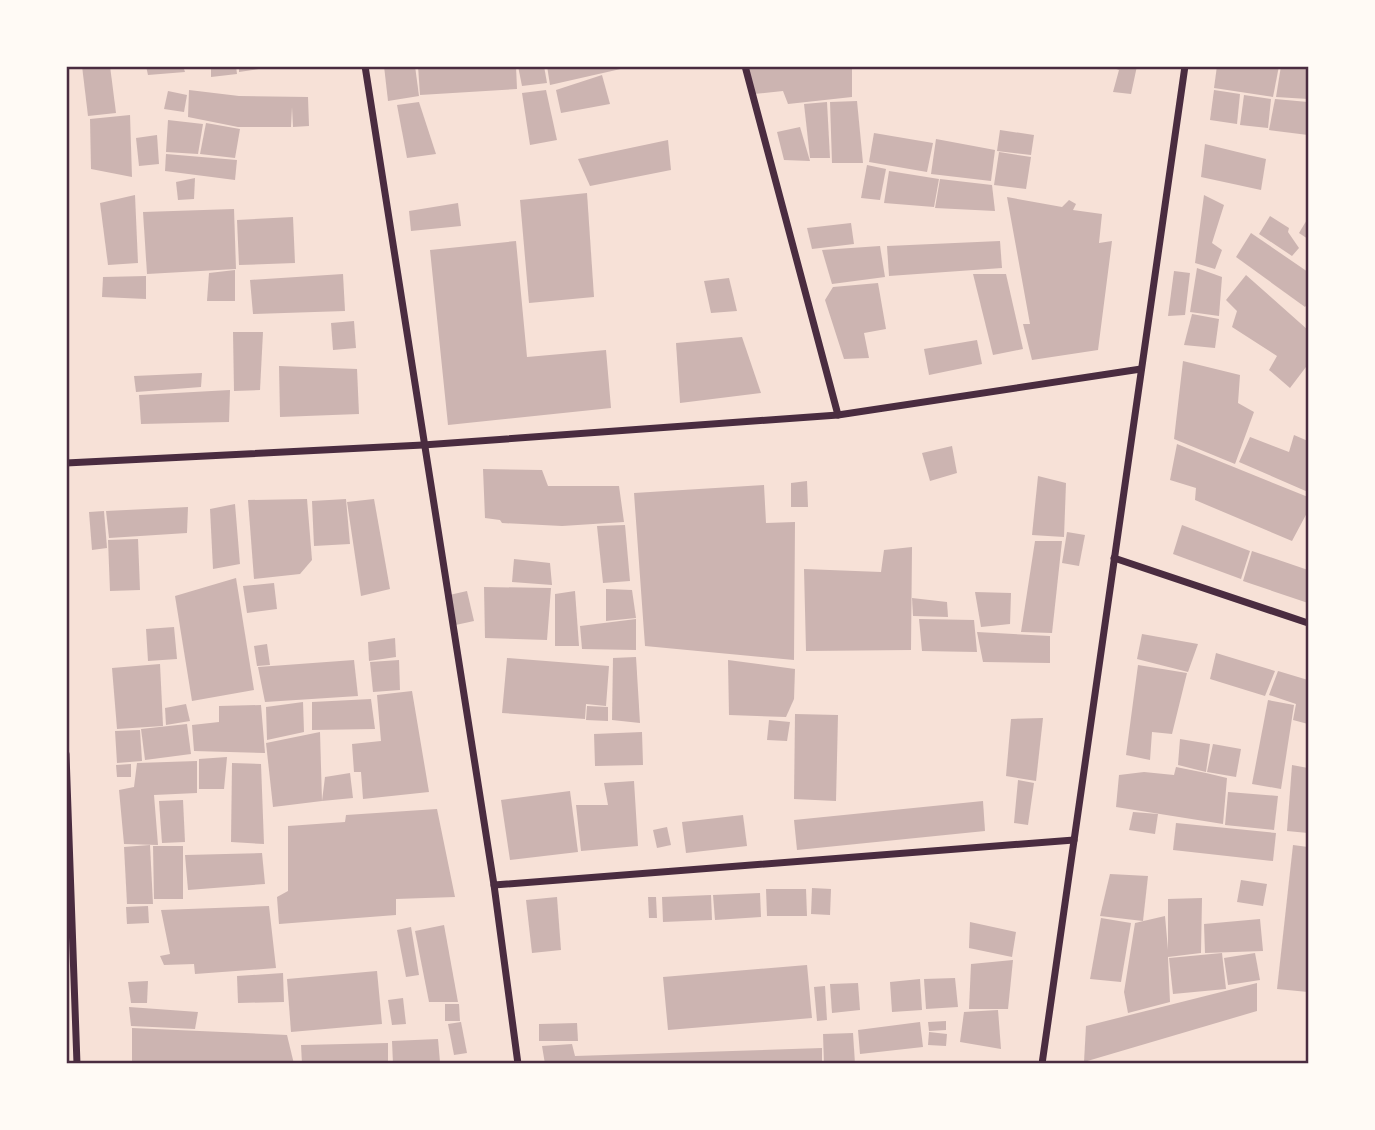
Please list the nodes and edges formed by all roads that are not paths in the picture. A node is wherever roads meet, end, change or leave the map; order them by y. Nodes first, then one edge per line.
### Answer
1 (365, 66) edge
2 (745, 66) edge
3 (1185, 66) edge
4 (1141, 369) junction
5 (838, 415) junction
6 (423, 445) junction
7 (66, 464) edge
8 (1114, 558) junction
9 (1308, 623) edge
10 (66, 754) edge
11 (1074, 840) junction
12 (495, 885) junction
13 (77, 1063) edge
14 (518, 1063) edge
15 (1042, 1063) edge

1 - 6 street
2 - 5 street
3 - 4 street
4 - 5 street
4 - 8 street
5 - 6 street
6 - 7 street
6 - 12 street
8 - 9 street
8 - 11 street
10 - 13 street
11 - 12 street
11 - 15 street
12 - 14 street

